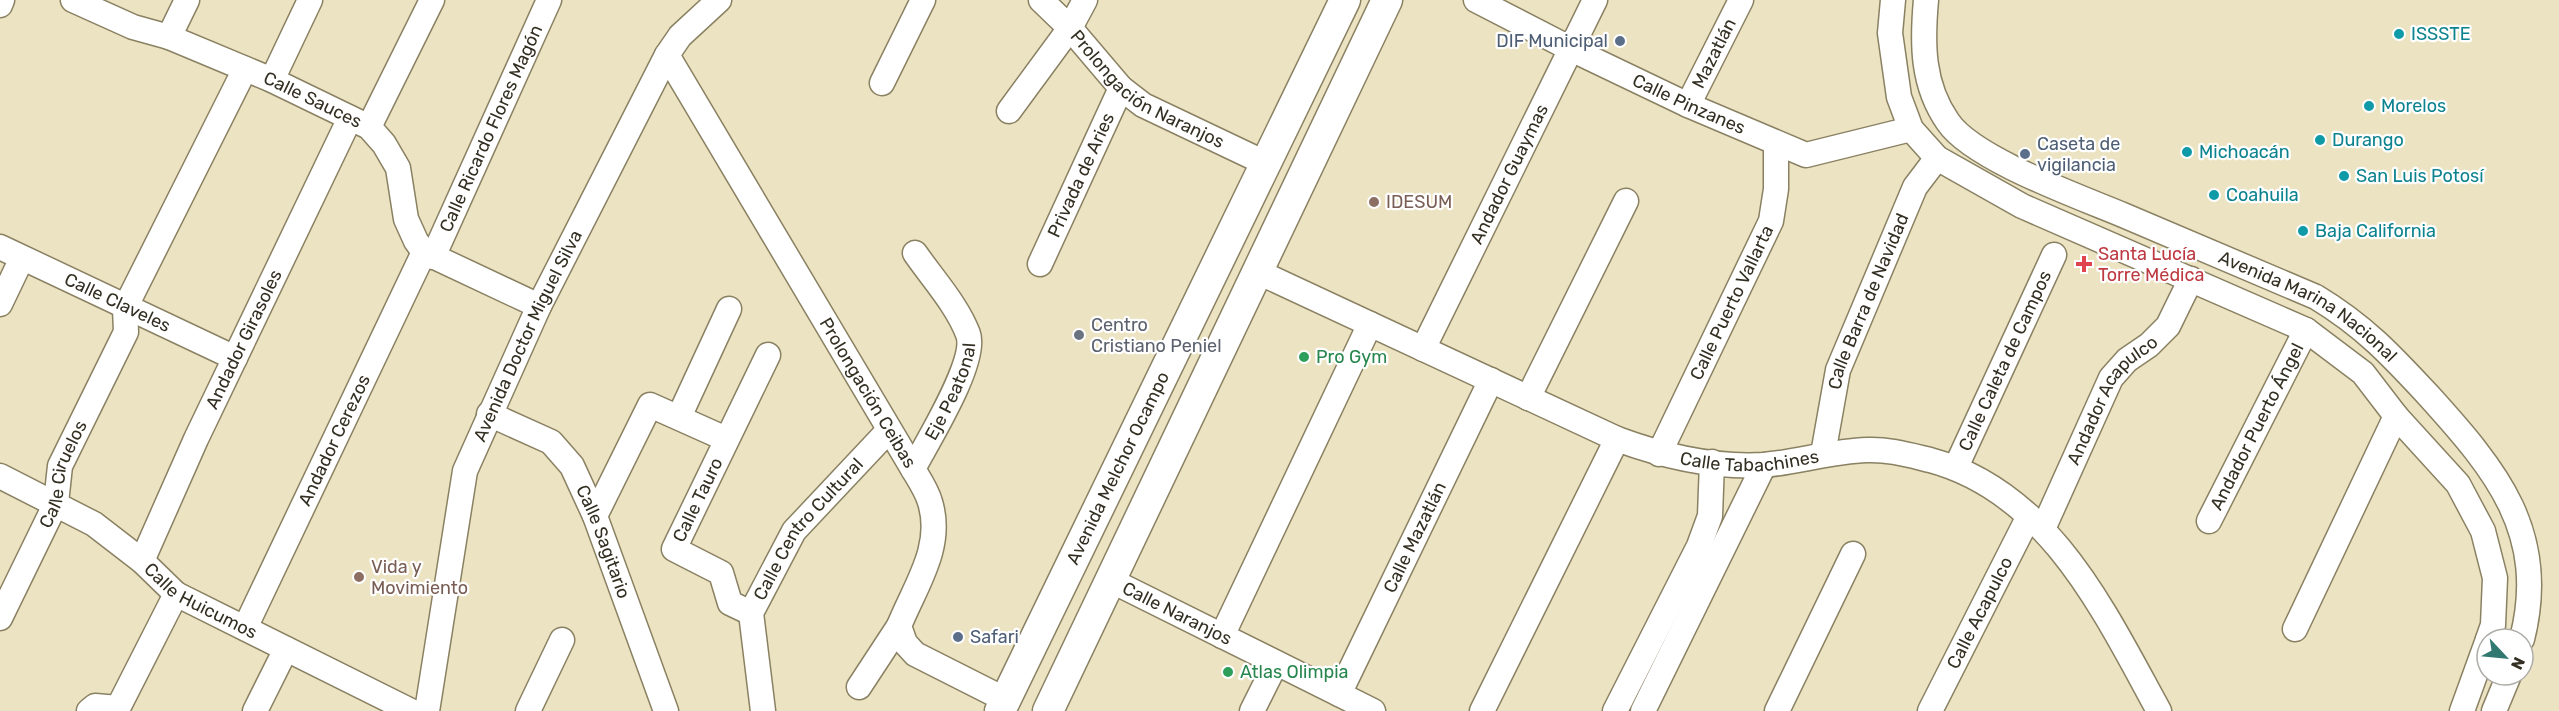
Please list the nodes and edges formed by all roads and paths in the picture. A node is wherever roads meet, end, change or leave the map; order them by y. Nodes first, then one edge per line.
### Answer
1 (3, 0) edge
2 (73, 0) edge
3 (187, 0) edge
4 (310, 0) edge
5 (432, 0) edge
6 (549, 0) edge
7 (923, 0) edge
8 (1041, 0) edge
9 (1085, 0) edge
10 (1345, 0) edge
11 (1387, 0) edge
12 (1476, 0) edge
13 (1595, 0) edge
14 (1741, 0) edge
15 (1893, 0) edge
16 (1926, 0) edge
17 (705, 4) edge
18 (0, 5) edge
19 (1070, 28) junction
20 (169, 37) junction
21 (1571, 50) junction
22 (667, 55) junction
23 (245, 69) junction
24 (272, 80) junction
25 (882, 83) dead end
26 (1121, 88) junction
27 (1688, 105) junction
28 (1009, 111) dead end
29 (359, 123) junction
30 (1911, 129) junction
31 (1776, 143) junction
32 (1938, 158) junction
33 (1265, 163) junction
34 (1626, 201) dead end
35 (0, 247) edge
36 (915, 253) dead end
37 (429, 254) junction
38 (2054, 255) dead end
39 (22, 258) junction
40 (1040, 264) dead end
41 (1256, 271) junction
42 (2191, 279) junction
43 (0, 304) edge
44 (539, 306) junction
45 (125, 308) junction
46 (729, 309) dead end
47 (1371, 324) junction
48 (2306, 330) junction
49 (1423, 349) junction
50 (768, 355) dead end
51 (235, 358) junction
52 (1163, 376) junction
53 (1491, 380) junction
54 (1198, 393) junction
55 (1528, 398) junction
56 (489, 414) junction
57 (2396, 416) junction
58 (679, 417) junction
59 (889, 430) junction
60 (726, 439) junction
61 (1617, 439) junction
62 (1659, 454) junction
63 (1823, 454) junction
64 (1712, 462) junction
65 (1764, 465) junction
66 (1956, 467) junction
67 (913, 469) junction
68 (0, 476) edge
69 (56, 503) junction
70 (595, 516) junction
71 (2209, 521) dead end
72 (2036, 522) junction
73 (1853, 554) dead end
74 (142, 561) junction
75 (1110, 580) junction
76 (176, 594) junction
77 (751, 613) junction
78 (0, 618) edge
79 (899, 626) junction
80 (2492, 627) edge
81 (2525, 627) edge
82 (245, 628) junction
83 (2295, 629) dead end
84 (1222, 636) junction
85 (561, 640) dead end
86 (286, 649) junction
87 (1276, 663) junction
88 (2475, 676) edge
89 (859, 687) dead end
90 (2504, 687) edge
91 (1339, 694) junction
92 (1003, 706) edge
93 (665, 710) edge
94 (89, 711) edge
95 (255, 711) edge
96 (411, 711) edge
97 (427, 711) edge
98 (528, 711) edge
99 (763, 711) edge
100 (1048, 711) edge
101 (1252, 711) edge
102 (1373, 711) edge
103 (1482, 711) edge
104 (1615, 711) edge
105 (1643, 711) edge
106 (1777, 711) edge
107 (1930, 711) edge
108 (2159, 711) edge
109 (2462, 711) edge
110 (2494, 711) edge

1 - 18 street
2 - 20 street, Calle Sauces
3 - 20 street
4 - 24 street
5 - 29 street, Andador Girasoles
6 - 37 street, Calle Ricardo Flores Magón
7 - 25 street
8 - 19 street, Prolongación Naranjos
9 - 19 street
10 - 33 main road, Avenida Melchor Ocampo
11 - 41 main road
12 - 21 street, Calle Pinzanes
13 - 21 street, Andador Guaymas
14 - 27 street, Mazatlán
15 - 30 street, Avenida Marina Nacional
16 - 81 street, Avenida Marina Nacional
17 - 22 street, Avenida Doctor Miguel Silva
19 - 26 street, Prolongación Naranjos
19 - 28 street
20 - 23 street, Calle Sauces
21 - 27 street, Calle Pinzanes
21 - 49 street, Andador Guaymas
22 - 44 street, Avenida Doctor Miguel Silva
22 - 59 street, Prolongación Ceibas
23 - 24 street, Calle Sauces
23 - 45 street
24 - 29 street, Calle Sauces
26 - 33 street, Prolongación Naranjos
26 - 40 street, Privada de Aries
27 - 31 street, Calle Pinzanes
29 - 37 street, Calle Sauces
29 - 51 street, Andador Girasoles
30 - 31 street, Calle Pinzanes
30 - 32 street, Avenida Marina Nacional
31 - 62 street, Calle Puerto Vallarta
32 - 42 street, Avenida Marina Nacional
32 - 63 street, Calle Barra de Navidad
33 - 52 main road, Avenida Melchor Ocampo
34 - 55 street
35 - 39 street, Calle Claveles
36 - 67 street, Eje Peatonal
37 - 44 street
37 - 82 street, Andador Cerezos
38 - 66 street, Calle Caleta de Campos
39 - 43 street
39 - 45 street, Calle Claveles
41 - 47 street, Calle Tabachines
41 - 54 main road
42 - 48 street, Avenida Marina Nacional
42 - 72 street, Andador Acapulco
44 - 56 street, Avenida Doctor Miguel Silva
45 - 51 street, Calle Claveles
45 - 69 street, Calle Ciruelos
46 - 58 street
47 - 49 street, Calle Tabachines
47 - 84 street
48 - 57 street, Avenida Marina Nacional
48 - 71 street, Andador Puerto Ángel
49 - 53 street, Calle Tabachines
50 - 60 street, Calle Tauro
51 - 74 street, Andador Girasoles
52 - 54 main road
52 - 92 main road, Avenida Melchor Ocampo
53 - 55 street, Calle Tabachines
53 - 91 street, Calle Mazatlán
54 - 75 main road
55 - 61 street, Calle Tabachines
56 - 70 street, Calle Sagitario
56 - 97 street, Avenida Doctor Miguel Silva
57 - 80 street, Avenida Marina Nacional
57 - 83 street
58 - 60 street
58 - 70 street
59 - 67 street, Prolongación Ceibas
59 - 77 street, Calle Centro Cultural
60 - 77 street, Calle Tauro
61 - 62 street, Calle Tabachines
61 - 103 street
62 - 64 street, Calle Tabachines
63 - 65 street, Calle Tabachines
63 - 66 street, Calle Tabachines
64 - 65 street, Calle Tabachines
64 - 104 street
65 - 105 street
66 - 72 street, Calle Tabachines
67 - 79 street, Prolongación Ceibas
68 - 69 street, Calle Huicumos
69 - 74 street, Calle Huicumos
69 - 78 street, Calle Ciruelos
70 - 93 street, Calle Sagitario
72 - 107 street, Calle Acapulco
72 - 108 street, Calle Tabachines
73 - 106 street
74 - 76 street, Calle Huicumos
75 - 84 street, Calle Naranjos
75 - 100 main road
76 - 82 street, Calle Huicumos
76 - 94 street
77 - 99 street, Calle Centro Cultural
79 - 89 street, Prolongación Ceibas
79 - 92 street
82 - 86 street, Calle Huicumos
84 - 87 street, Calle Naranjos
85 - 98 street
86 - 95 street
86 - 96 street, Calle Huicumos
87 - 91 street, Calle Naranjos
87 - 101 street
88 - 109 street, Avenida Marina Nacional
90 - 110 street
91 - 102 street, Calle Naranjos

